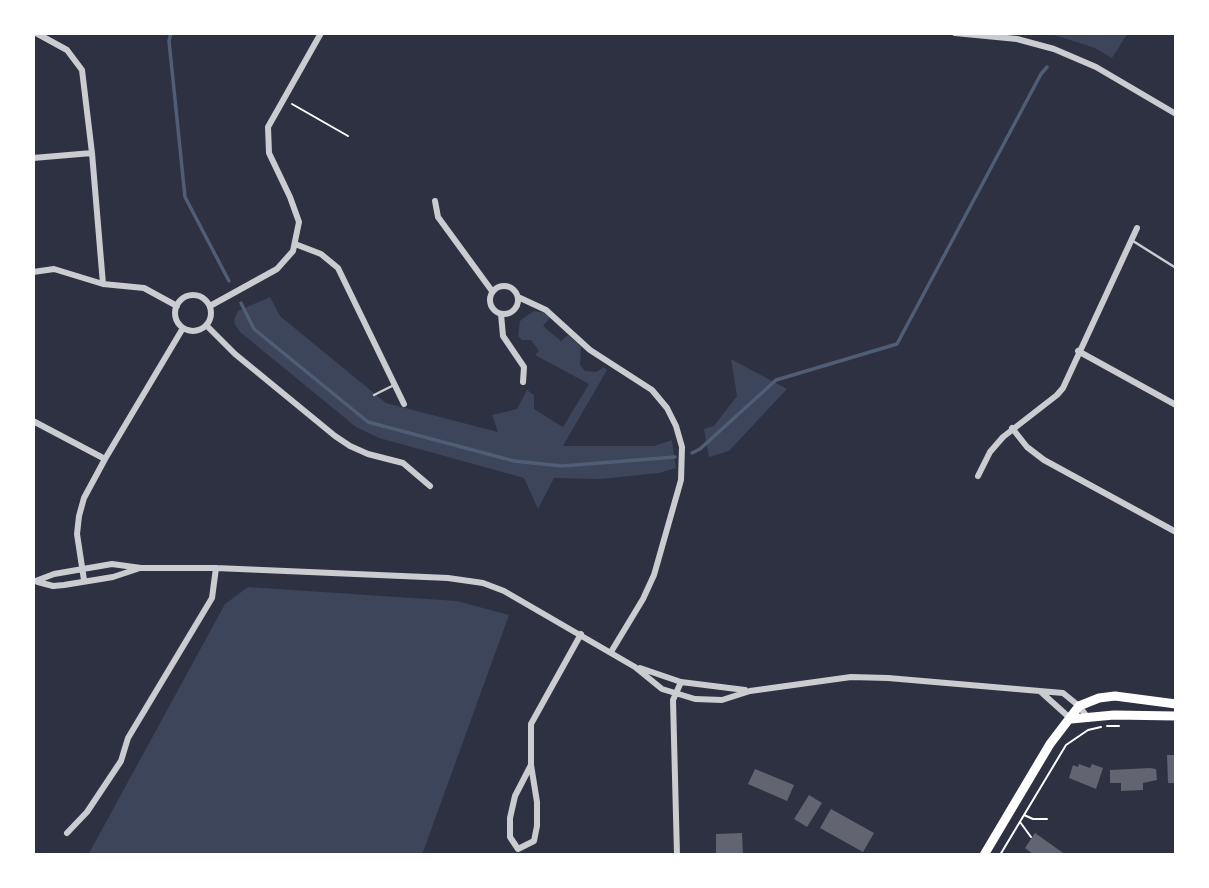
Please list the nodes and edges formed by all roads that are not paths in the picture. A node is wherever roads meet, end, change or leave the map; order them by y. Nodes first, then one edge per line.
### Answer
1 (36, 33) edge
2 (321, 33) edge
3 (955, 33) edge
4 (1176, 114) edge
5 (92, 153) junction
6 (33, 158) edge
7 (435, 201) dead end
8 (1137, 229) dead end
9 (1130, 240) junction
10 (295, 244) junction
11 (1176, 268) edge
12 (33, 272) edge
13 (103, 284) junction
14 (492, 291) junction
15 (518, 297) junction
16 (177, 306) junction
17 (210, 306) junction
18 (501, 314) junction
19 (207, 326) junction
20 (183, 328) junction
21 (1078, 351) junction
22 (523, 382) dead end
23 (394, 385) junction
24 (374, 395) dead end
25 (404, 404) dead end
26 (1176, 405) edge
27 (33, 421) edge
28 (1012, 428) junction
29 (105, 459) junction
30 (978, 476) dead end
31 (430, 486) dead end
32 (1176, 532) edge
33 (142, 568) junction
34 (216, 568) junction
35 (82, 569) junction
36 (84, 580) junction
37 (35, 582) edge
38 (581, 634) junction
39 (611, 652) junction
40 (635, 667) junction
41 (681, 682) junction
42 (750, 691) junction
43 (1041, 692) junction
44 (675, 694) junction
45 (1176, 704) edge
46 (1079, 706) junction
47 (1176, 716) edge
48 (1088, 718) junction
49 (1071, 719) junction
50 (531, 765) junction
51 (67, 833) dead end
52 (677, 855) edge
53 (984, 855) edge

1 - 5 street
2 - 10 street
3 - 4 street
5 - 6 street
5 - 13 street
7 - 14 street
8 - 9 street
9 - 11 lane
9 - 21 street
10 - 17 street
10 - 23 street
12 - 13 street
13 - 16 street
14 - 15 street
14 - 18 street
15 - 18 street
15 - 39 street
16 - 17 street
16 - 20 street
17 - 19 street
18 - 22 street
19 - 20 street
19 - 31 street
20 - 29 street
21 - 26 street
21 - 28 street
23 - 24 lane
23 - 25 street
27 - 29 street
28 - 30 street
28 - 32 street
29 - 35 street
33 - 34 street
33 - 35 street
33 - 36 street
34 - 38 street
34 - 51 street
35 - 36 street
35 - 37 street
36 - 37 street
38 - 39 street
38 - 50 street
39 - 40 street
40 - 41 street
40 - 44 street
41 - 42 street
41 - 44 street
42 - 43 street
42 - 44 street
43 - 46 street
43 - 49 street
44 - 52 street
45 - 46 main road
46 - 48 street
46 - 49 main road
47 - 48 main road
48 - 49 main road
49 - 53 main road
50 - 50 street

